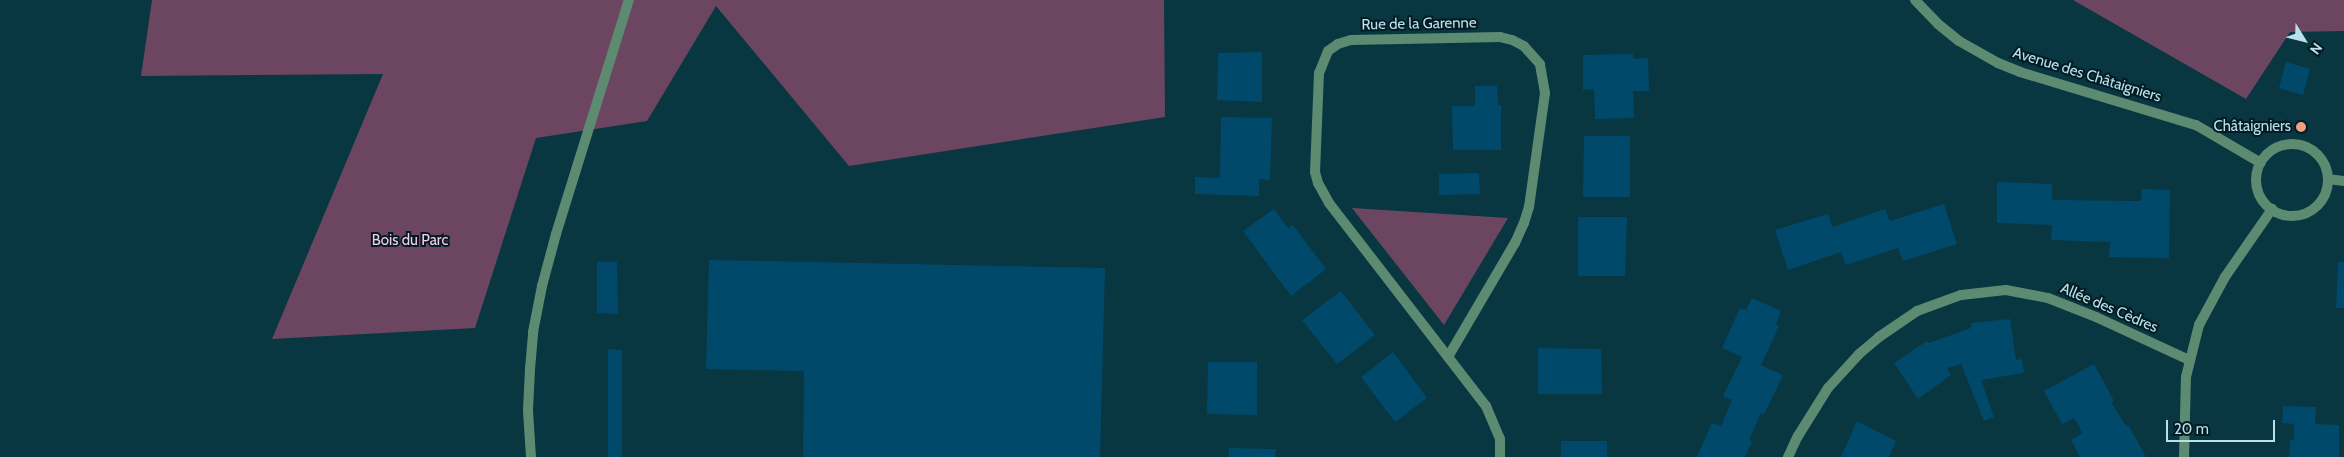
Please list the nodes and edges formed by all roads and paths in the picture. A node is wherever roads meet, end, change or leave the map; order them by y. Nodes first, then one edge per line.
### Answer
1 (628, 0) edge
2 (1915, 0) edge
3 (2261, 163) junction
4 (2328, 179) junction
5 (2344, 181) edge
6 (2272, 209) junction
7 (1448, 358) junction
8 (2189, 360) junction
9 (531, 457) edge
10 (1500, 457) edge
11 (1788, 457) edge
12 (2184, 457) edge

1 - 9 street
2 - 3 street, Avenue des Châtaigniers
3 - 4 street
3 - 6 street
4 - 5 street
4 - 6 street
6 - 8 street
7 - 7 street, Rue de la Garenne
7 - 10 street, Rue de la Garenne
8 - 11 street, Allée des Cèdres
8 - 12 street

